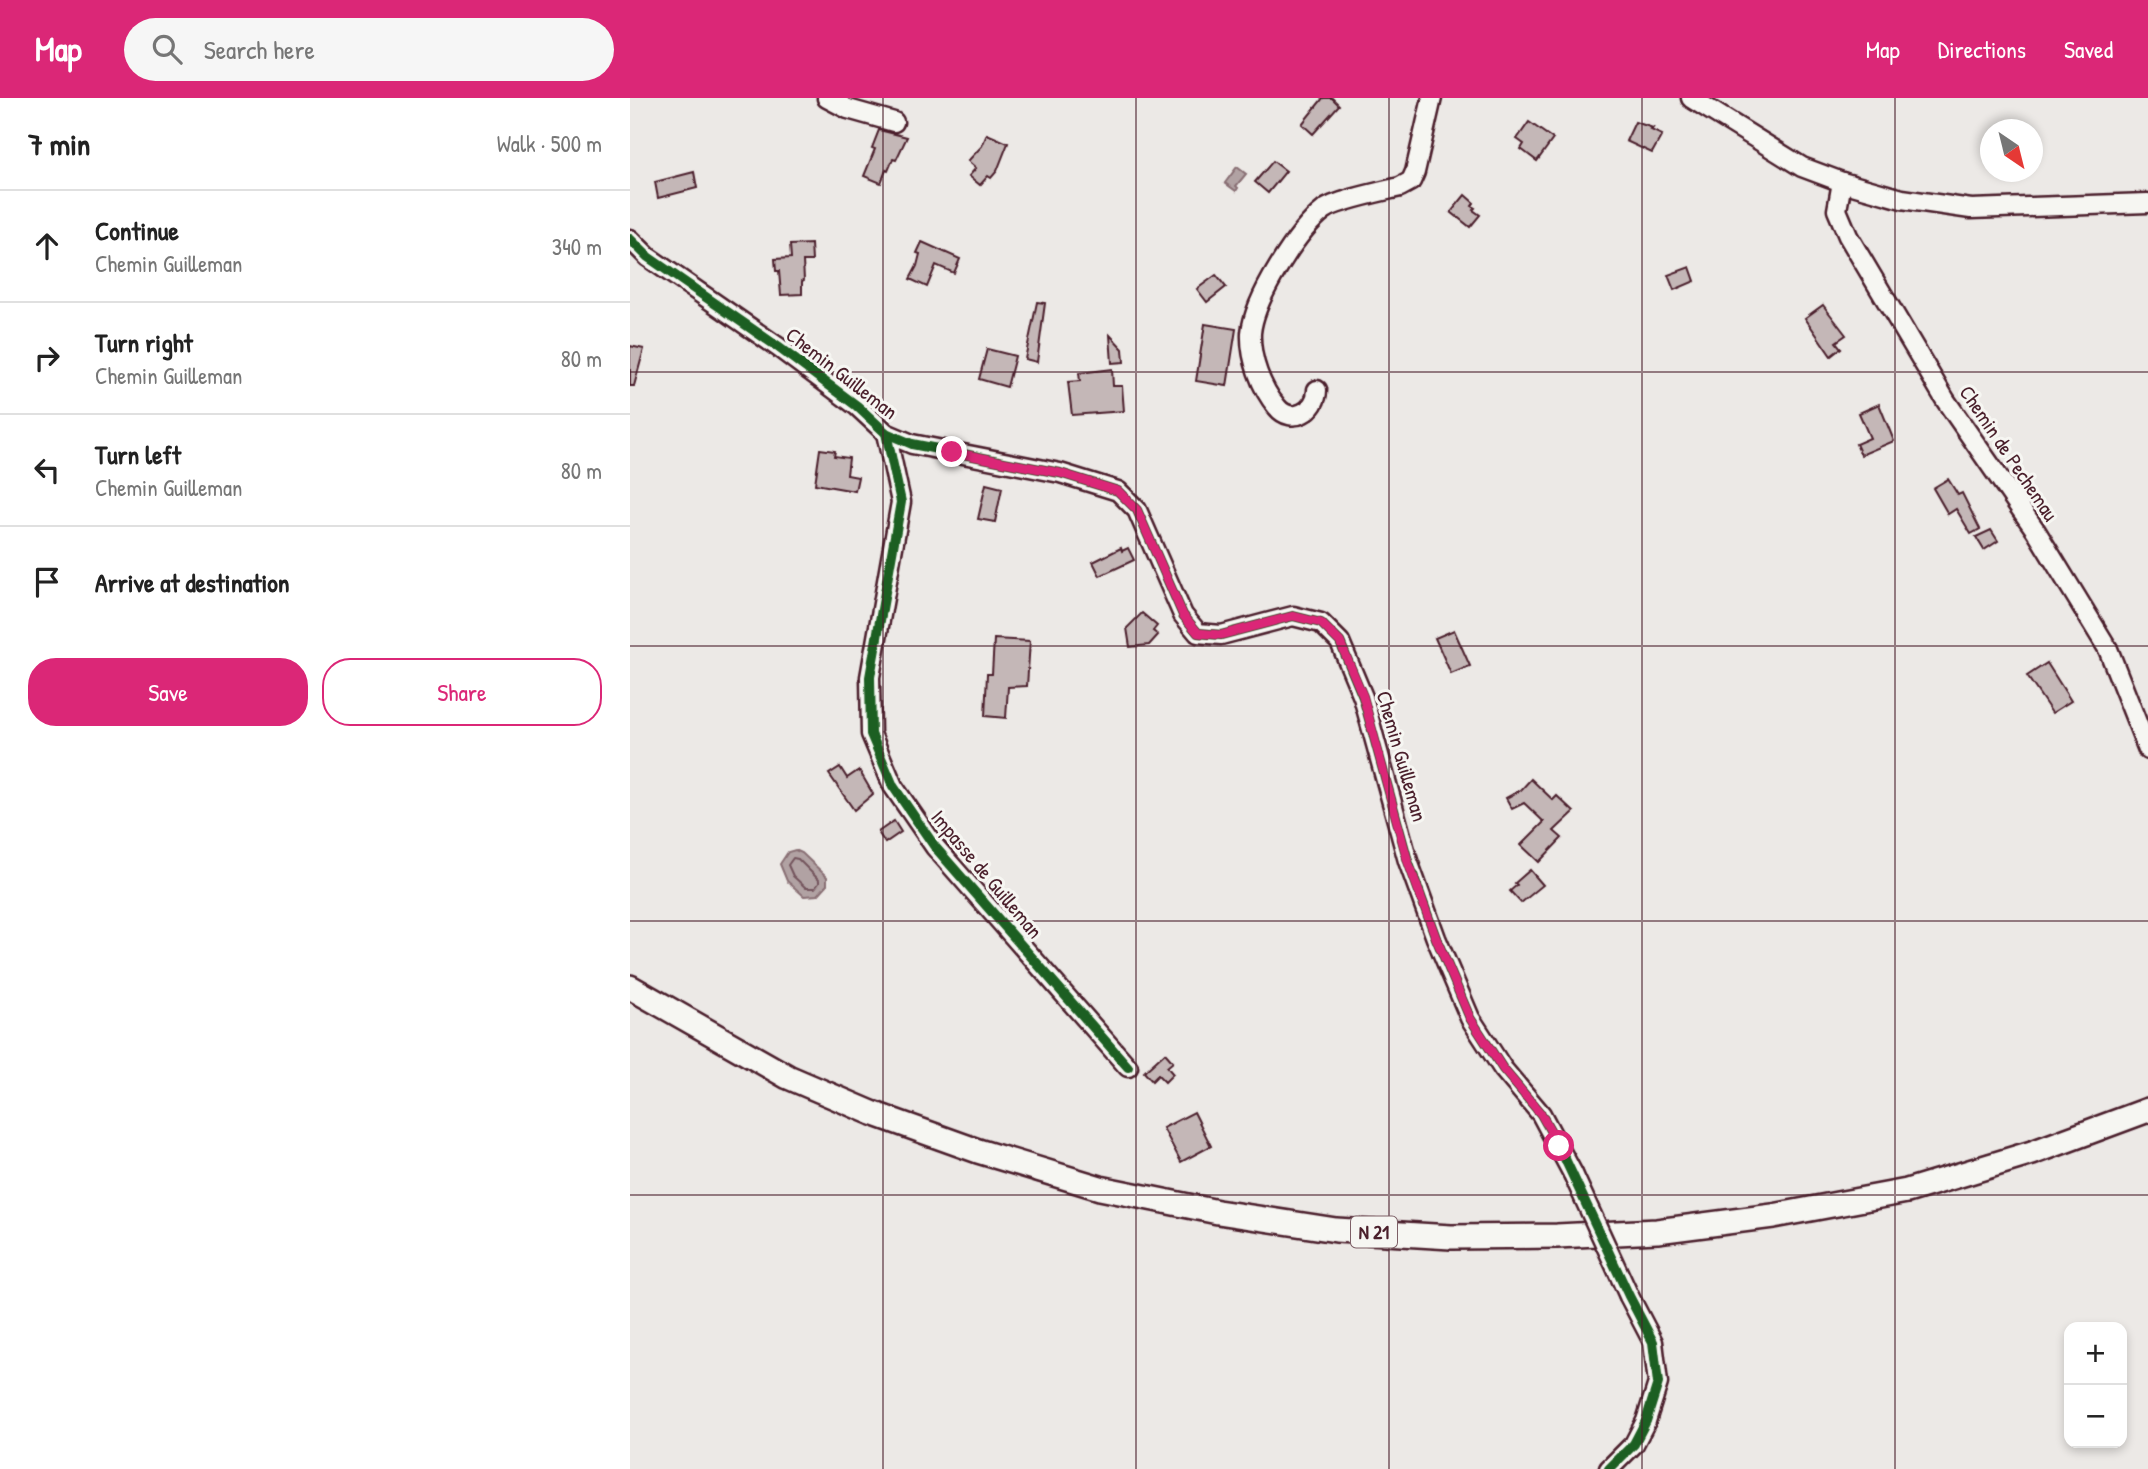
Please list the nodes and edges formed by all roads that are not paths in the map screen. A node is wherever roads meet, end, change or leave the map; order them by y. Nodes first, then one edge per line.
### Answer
1 (827, 98) edge
2 (1432, 98) edge
3 (1691, 98) edge
4 (894, 121) dead end
5 (1842, 182) junction
6 (2148, 203) edge
7 (630, 239) edge
8 (1317, 390) dead end
9 (886, 433) junction
10 (2148, 750) edge
11 (630, 987) edge
12 (1128, 1067) dead end
13 (2148, 1110) edge
14 (1608, 1469) edge

1 - 4 street
2 - 8 street
3 - 5 street
5 - 6 street
5 - 10 street, Chemin de Pechemau
7 - 9 street, Chemin Guilleman
9 - 12 street, Impasse de Guilleman
9 - 14 street, Chemin Guilleman, bridge
11 - 13 main road, N 21

